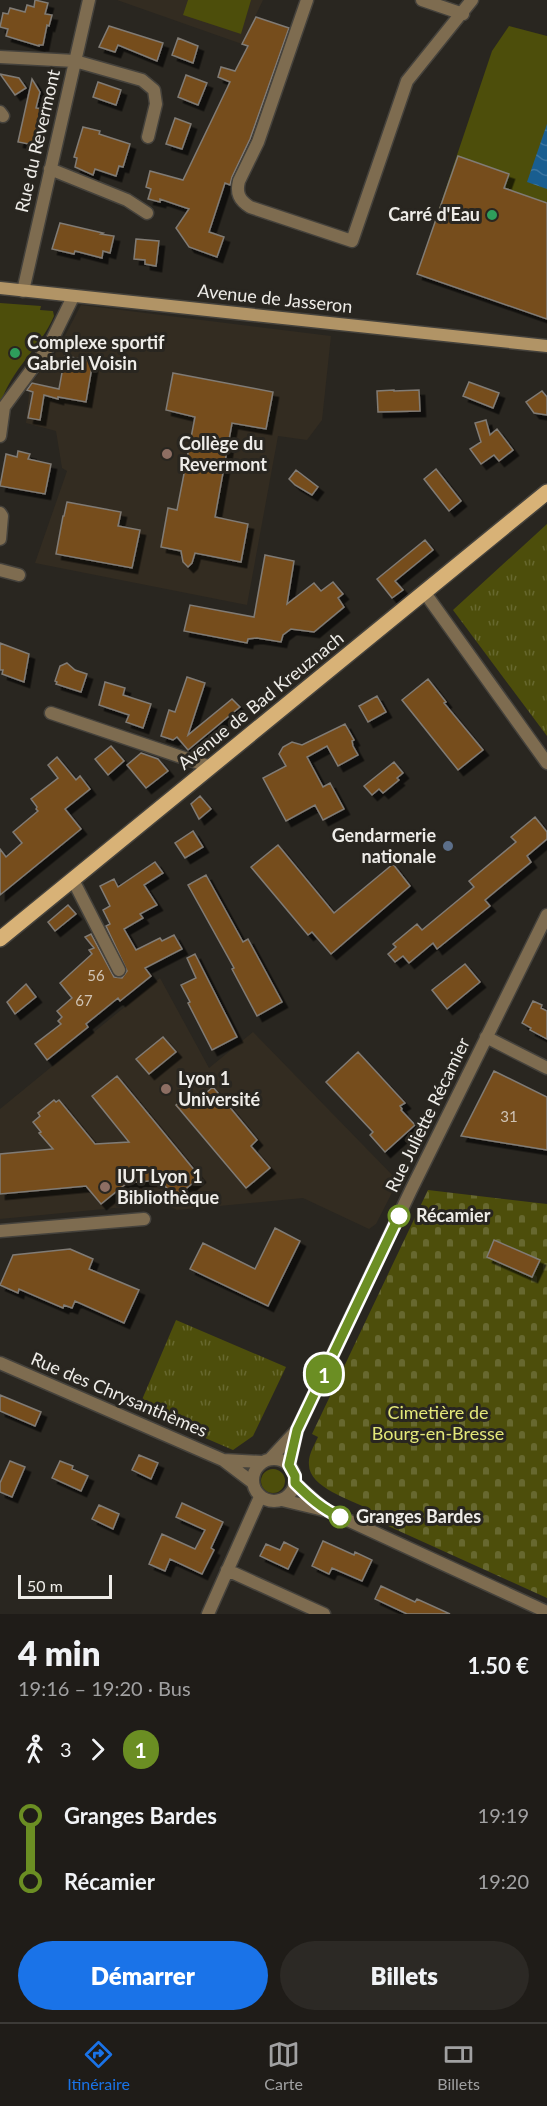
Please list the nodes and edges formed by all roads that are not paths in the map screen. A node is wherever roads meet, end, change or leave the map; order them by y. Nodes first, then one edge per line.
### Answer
1 (89, 0) edge
2 (307, 0) edge
3 (422, 0) edge
4 (472, 0) edge
5 (463, 14) junction
6 (0, 57) edge
7 (75, 61) junction
8 (148, 137) dead end
9 (50, 169) junction
10 (147, 213) dead end
11 (0, 288) edge
12 (23, 291) junction
13 (73, 297) junction
14 (547, 346) edge
15 (0, 436) edge
16 (547, 492) edge
17 (0, 513) edge
18 (0, 538) edge
19 (0, 570) edge
20 (19, 575) dead end
21 (425, 593) junction
22 (51, 713) dead end
23 (547, 763) edge
24 (211, 767) junction
25 (73, 880) junction
26 (547, 915) edge
27 (0, 939) edge
28 (119, 970) dead end
29 (486, 1037) junction
30 (547, 1068) edge
31 (144, 1220) dead end
32 (0, 1232) edge
33 (0, 1363) edge
34 (297, 1430) junction
35 (223, 1460) junction
36 (266, 1461) junction
37 (289, 1465) junction
38 (252, 1482) junction
39 (295, 1483) junction
40 (260, 1497) junction
41 (282, 1500) junction
42 (328, 1511) junction
43 (227, 1570) junction
44 (547, 1612) edge
45 (208, 1614) edge
46 (324, 1614) edge

1 - 7 street, Rue du Revermont
2 - 5 street
3 - 5 street
4 - 5 street
6 - 7 street
7 - 8 street
7 - 9 street, Rue du Revermont
9 - 10 street
9 - 12 street, Rue du Revermont
11 - 12 main road, Avenue de Jasseron
12 - 13 main road, Avenue de Jasseron
13 - 14 main road, Avenue de Jasseron
13 - 15 street
16 - 21 main road, Avenue de Bad Kreuznach
17 - 18 street
19 - 20 street
21 - 23 street
21 - 24 main road, Avenue de Bad Kreuznach
22 - 24 street
24 - 25 main road, Avenue de Bad Kreuznach
25 - 27 main road, Avenue de Bad Kreuznach
25 - 28 street
26 - 29 street, Rue Juliette Récamier
29 - 30 street
29 - 34 street, Rue Juliette Récamier
31 - 32 street
33 - 35 street, Rue des Chrysanthèmes
34 - 36 street, Rue Juliette Récamier
34 - 37 street, Rue Juliette Récamier
35 - 36 street, Rue des Chrysanthèmes
35 - 38 street, Rue des Chrysanthèmes
36 - 37 street
36 - 38 street
37 - 39 street
38 - 40 street
39 - 41 street
39 - 42 street
40 - 41 street
40 - 43 street
41 - 42 street
42 - 44 street
43 - 45 street
43 - 46 street

